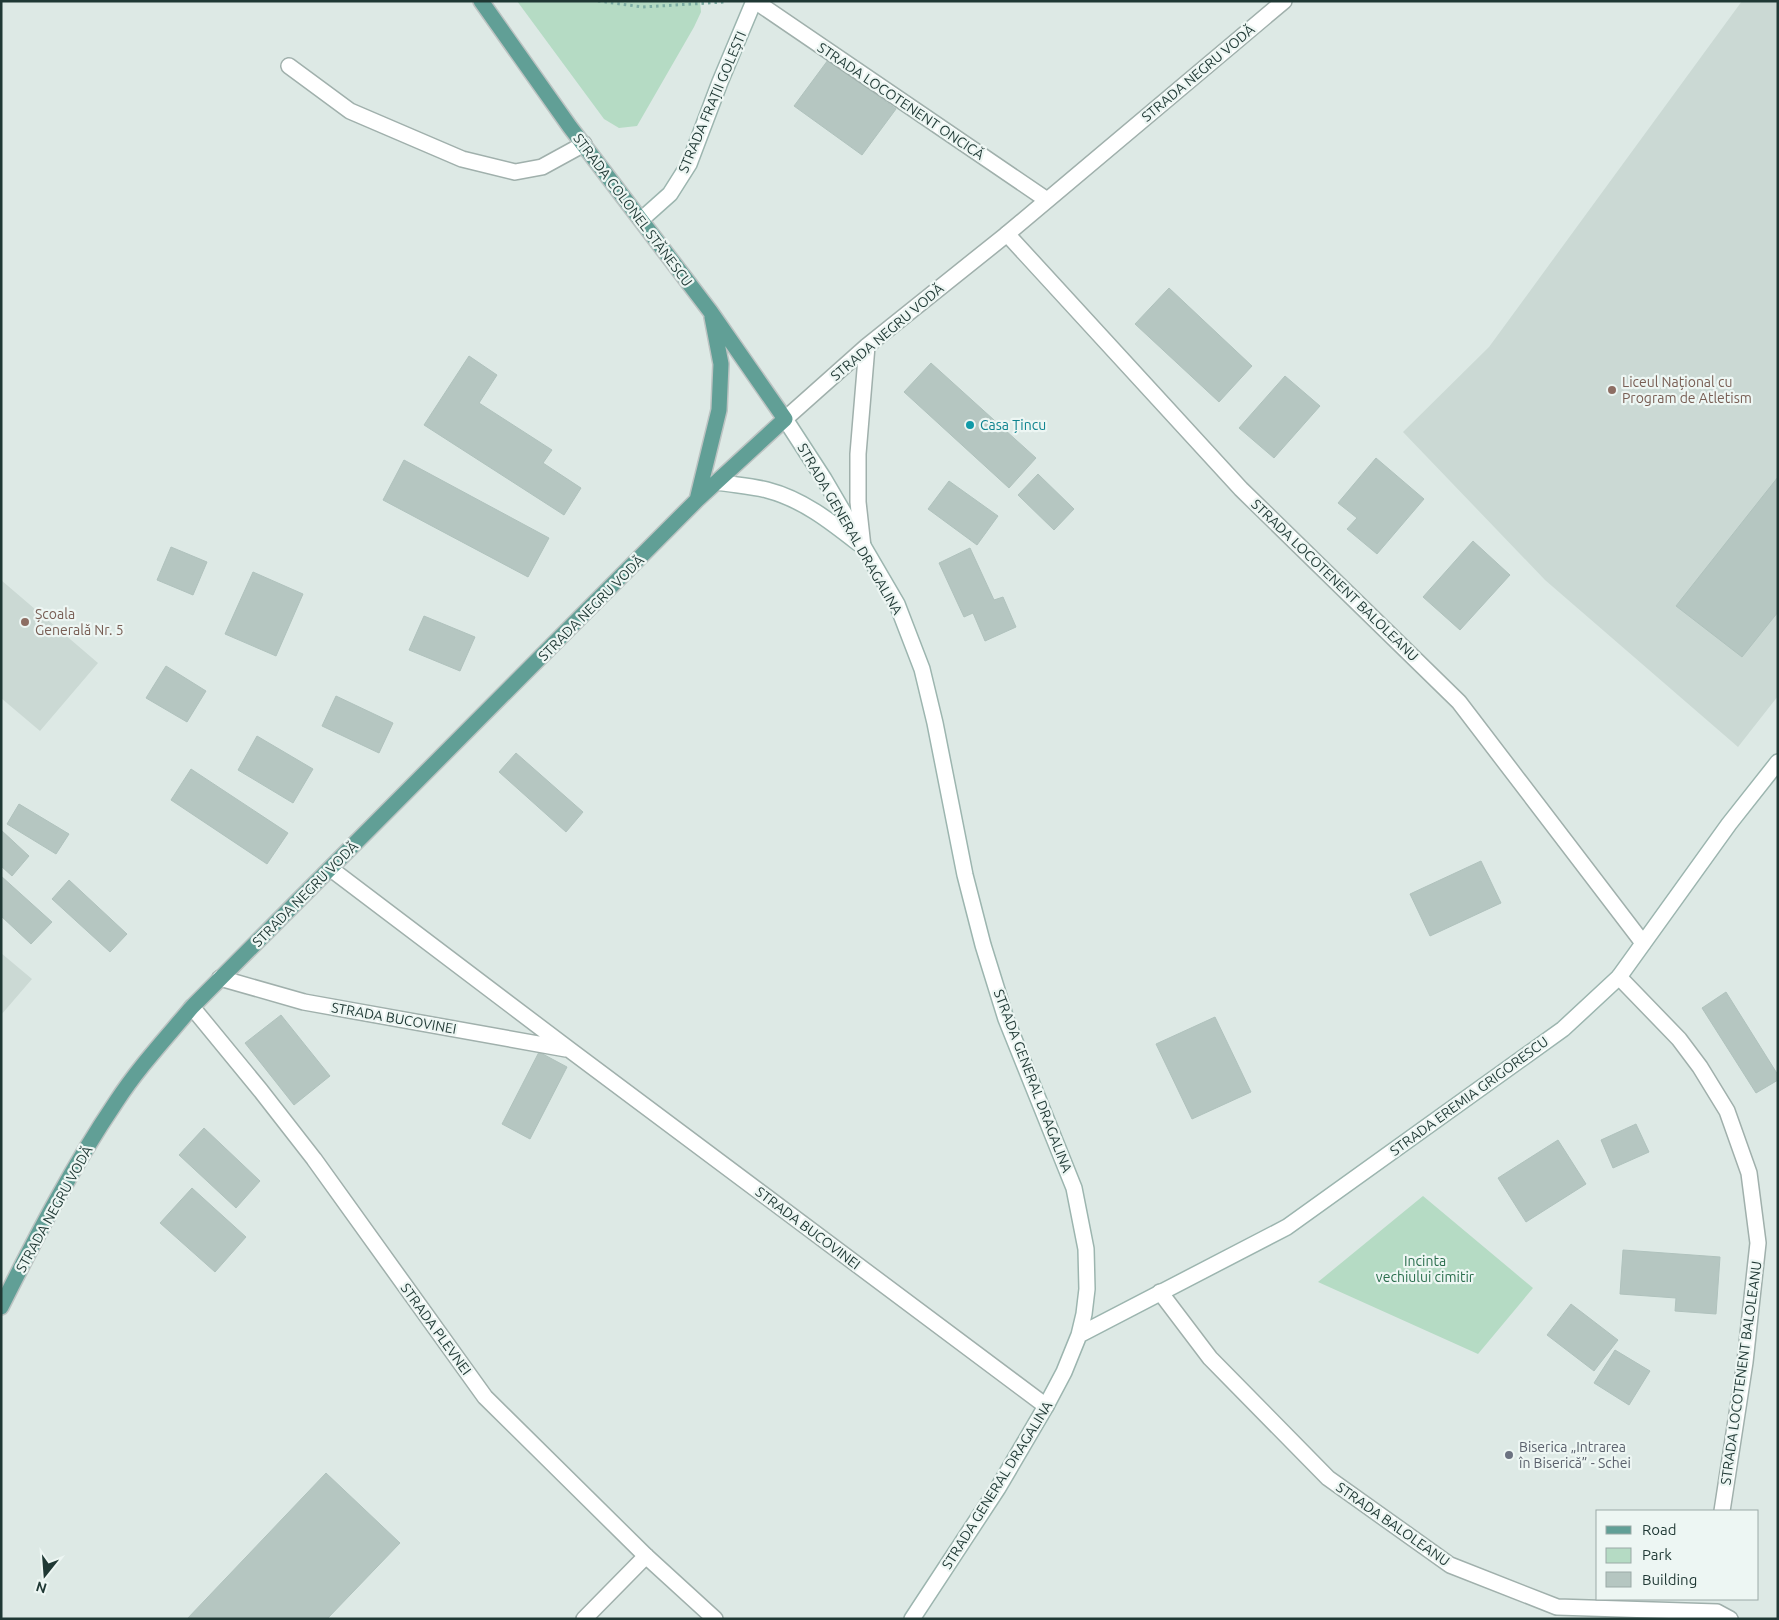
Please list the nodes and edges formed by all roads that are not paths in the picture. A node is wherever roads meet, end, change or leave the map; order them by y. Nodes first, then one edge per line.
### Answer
1 (481, 1) edge
2 (755, 1) edge
3 (1284, 1) edge
4 (289, 66) dead end
5 (584, 144) junction
6 (1047, 200) junction
7 (642, 219) junction
8 (1007, 234) junction
9 (710, 311) junction
10 (867, 346) junction
11 (785, 419) junction
12 (718, 482) junction
13 (697, 500) junction
14 (863, 547) junction
15 (1778, 762) edge
16 (332, 869) junction
17 (1643, 943) junction
18 (1619, 977) junction
19 (220, 978) junction
20 (192, 1007) junction
21 (570, 1050) junction
22 (1160, 1292) junction
23 (1, 1307) edge
24 (1079, 1335) junction
25 (1046, 1406) junction
26 (1722, 1510) edge
27 (646, 1556) junction
28 (1721, 1610) edge
29 (584, 1619) edge
30 (715, 1619) edge
31 (912, 1619) edge

1 - 5 main road, STRADA COLONEL STĂNESCU
2 - 6 street, STRADA LOCOTENENT ONCICĂ
2 - 7 street, STRADA FRAȚII GOLEȘTI
3 - 6 street, STRADA NEGRU VODĂ
4 - 5 street
5 - 7 main road, STRADA COLONEL STĂNESCU
6 - 8 street, STRADA NEGRU VODĂ
7 - 9 main road, STRADA COLONEL STĂNESCU
8 - 10 street, STRADA NEGRU VODĂ
8 - 17 street, STRADA LOCOTENENT BALOLEANU
9 - 11 main road, STRADA COLONEL STĂNESCU
9 - 13 main road
10 - 11 street, STRADA NEGRU VODĂ
10 - 14 street
11 - 12 main road, STRADA NEGRU VODĂ
11 - 14 street, STRADA GENERAL DRAGALINA
12 - 13 main road, STRADA NEGRU VODĂ
12 - 14 street
13 - 16 main road, STRADA NEGRU VODĂ
14 - 24 street, STRADA GENERAL DRAGALINA
15 - 17 street, STRADA EREMIA GRIGORESCU
16 - 19 main road, STRADA NEGRU VODĂ
16 - 21 street, STRADA BUCOVINEI
17 - 18 street, STRADA EREMIA GRIGORESCU
18 - 22 street, STRADA EREMIA GRIGORESCU
18 - 26 street, STRADA LOCOTENENT BALOLEANU
19 - 20 main road, STRADA NEGRU VODĂ
19 - 21 street, STRADA BUCOVINEI
20 - 23 main road, STRADA NEGRU VODĂ
20 - 27 street, STRADA PLEVNEI
21 - 25 street, STRADA BUCOVINEI
22 - 24 street, STRADA EREMIA GRIGORESCU
22 - 28 street, STRADA BALOLEANU
24 - 25 street, STRADA GENERAL DRAGALINA
25 - 31 street, STRADA GENERAL DRAGALINA
27 - 29 street
27 - 30 street, STRADA PLEVNEI

